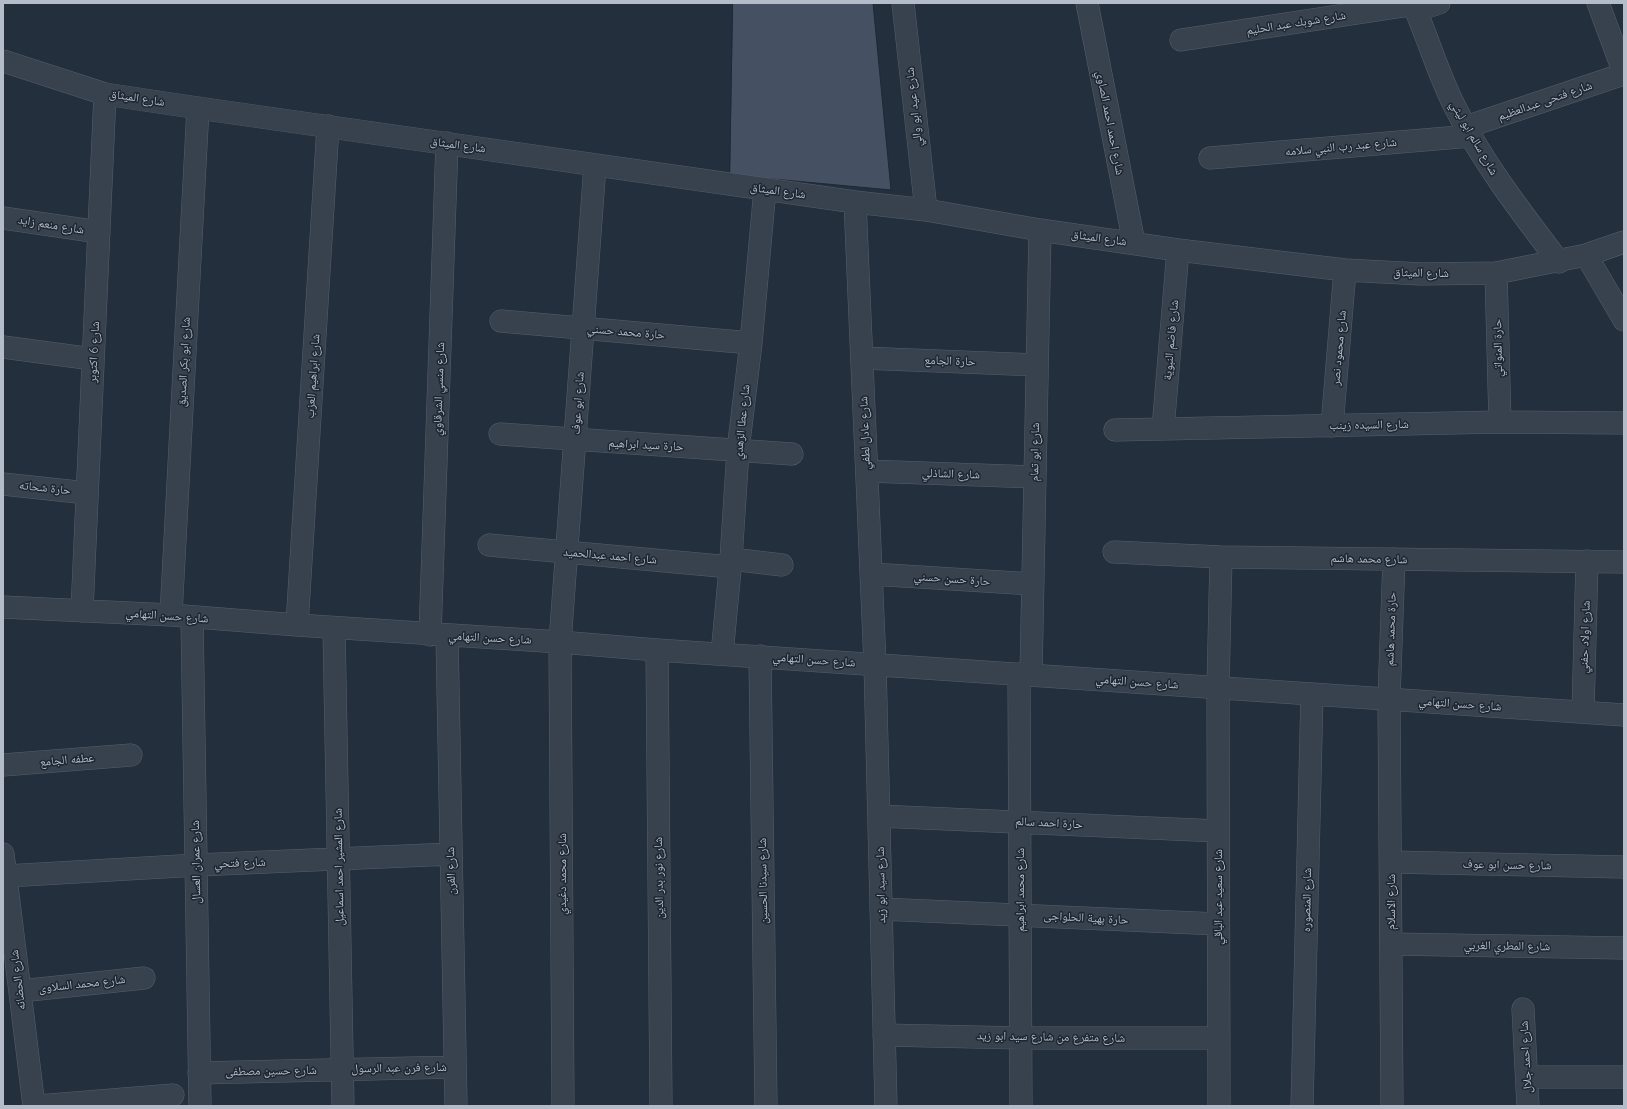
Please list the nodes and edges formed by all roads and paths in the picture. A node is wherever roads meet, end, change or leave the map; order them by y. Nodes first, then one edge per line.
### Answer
1 (903, 3) edge
2 (1087, 3) edge
3 (1439, 3) edge
4 (1598, 3) edge
5 (1412, 6) edge
6 (1181, 40) dead end
7 (3, 61) edge
8 (1624, 74) edge
9 (105, 94) junction
10 (198, 108) junction
11 (328, 126) junction
12 (1469, 132) junction
13 (447, 143) junction
14 (1210, 158) dead end
15 (595, 165) junction
16 (765, 189) junction
17 (855, 202) junction
18 (926, 210) junction
19 (3, 218) edge
20 (1040, 230) junction
21 (99, 232) junction
22 (1624, 242) edge
23 (1134, 243) junction
24 (1178, 250) junction
25 (1586, 255) junction
26 (1559, 262) junction
27 (1345, 270) junction
28 (1496, 273) junction
29 (1624, 320) edge
30 (501, 321) dead end
31 (583, 328) junction
32 (751, 342) junction
33 (3, 347) edge
34 (862, 358) junction
35 (93, 359) junction
36 (1037, 365) junction
37 (1500, 422) junction
38 (1624, 423) edge
39 (1332, 426) junction
40 (1163, 429) junction
41 (1115, 430) dead end
42 (500, 434) dead end
43 (575, 440) junction
44 (738, 450) junction
45 (792, 454) dead end
46 (867, 471) junction
47 (1035, 477) junction
48 (3, 484) edge
49 (87, 493) junction
50 (489, 544) dead end
51 (567, 552) junction
52 (1114, 552) dead end
53 (1221, 557) junction
54 (1394, 559) junction
55 (1588, 561) junction
56 (1624, 562) edge
57 (731, 563) junction
58 (782, 565) dead end
59 (872, 574) junction
60 (1033, 584) junction
61 (3, 607) edge
62 (82, 611) junction
63 (171, 615) junction
64 (192, 618) junction
65 (297, 625) junction
66 (334, 628) junction
67 (438, 635) junction
68 (560, 642) junction
69 (657, 650) junction
70 (722, 654) junction
71 (760, 656) junction
72 (875, 664) junction
73 (1025, 674) junction
74 (1218, 687) junction
75 (1312, 694) junction
76 (1389, 699) junction
77 (1582, 712) junction
78 (1624, 715) edge
79 (131, 755) dead end
80 (3, 765) edge
81 (879, 816) junction
82 (1020, 822) junction
83 (1218, 831) junction
84 (3, 854) edge
85 (451, 854) junction
86 (339, 859) junction
87 (1391, 862) junction
88 (197, 865) junction
89 (1624, 867) edge
90 (5, 884) edge
91 (881, 909) junction
92 (1020, 915) junction
93 (1218, 924) junction
94 (1391, 944) junction
95 (1624, 948) edge
96 (144, 978) dead end
97 (20, 991) junction
98 (1523, 1009) dead end
99 (884, 1035) junction
100 (1021, 1038) junction
101 (1219, 1038) junction
102 (455, 1067) junction
103 (343, 1070) junction
104 (199, 1073) junction
105 (1527, 1077) junction
106 (1624, 1077) edge
107 (173, 1095) dead end
108 (34, 1106) edge
109 (38, 1106) edge
110 (200, 1106) edge
111 (343, 1106) edge
112 (456, 1106) edge
113 (563, 1106) edge
114 (661, 1106) edge
115 (766, 1106) edge
116 (886, 1106) edge
117 (1021, 1106) edge
118 (1219, 1106) edge
119 (1302, 1106) edge
120 (1392, 1106) edge
121 (1528, 1106) edge

1 - 18 street, شارع عيد ابو والي
2 - 23 street, شارع احمد احمد الصاوي
3 - 5 street, شارع شوبك عبد الحليم
4 - 8 street
5 - 6 street, شارع شوبك عبد الحليم
5 - 12 street, شارع سالم ابو ليثي
7 - 9 street, شارع الميثاق
8 - 12 street, شارع فتحى عبدالعظيم
9 - 10 street, شارع الميثاق
9 - 21 street, شارع 6 اكتوبر
10 - 11 street, شارع الميثاق
10 - 63 street, شارع ابو بكر الصديق
11 - 13 street, شارع الميثاق
11 - 65 street, شارع ابراهيم العزب
12 - 14 street, شارع عبد رب النبي سلامه
12 - 26 street, شارع سالم ابو ليثي
13 - 15 street, شارع الميثاق
13 - 67 street, شارع منسي الشرقاوي
15 - 16 street, شارع الميثاق
15 - 31 street, شارع ابو عوف
16 - 17 street, شارع الميثاق
16 - 32 street, شارع عطا الزهدي
17 - 18 street, شارع الميثاق
17 - 34 street, شارع عادل لطفي
18 - 20 street, شارع الميثاق
19 - 21 street, شارع منعم زايد
20 - 23 street, شارع الميثاق
20 - 36 street, شارع ابو تمام
21 - 35 street, شارع 6 اكتوبر
22 - 25 street, شارع الميثاق
23 - 24 street, شارع الميثاق
24 - 27 street, شارع الميثاق
24 - 40 street, شارع فاضم النبوية
25 - 26 street, شارع الميثاق
25 - 29 street
26 - 28 street, شارع الميثاق
27 - 28 street, شارع الميثاق
27 - 39 street, شارع محمود نصر
28 - 37 street, حارة المنواتي
30 - 31 street, حارة محمد حسني
31 - 32 street, حارة محمد حسني
31 - 43 street, شارع ابو عوف
32 - 44 street, شارع عطا الزهدي
33 - 35 street
34 - 36 street, حارة الجامع
34 - 46 street, شارع عادل لطفي
35 - 49 street, شارع 6 اكتوبر
36 - 47 street, شارع ابو تمام
37 - 38 street, شارع السيده زينب
37 - 39 street, شارع السيده زينب
39 - 40 street, شارع السيده زينب
40 - 41 street, شارع السيده زينب
42 - 43 street, حارة سيد ابراهيم
43 - 44 street, حارة سيد ابراهيم
43 - 51 street, شارع ابو عوف
44 - 45 street, حارة سيد ابراهيم
44 - 57 street, شارع عطا الزهدي
46 - 47 street, شارع الشاذلي
46 - 59 street, شارع عادل لطفي
47 - 60 street, شارع ابو تمام
48 - 49 street, حارة شحاته
49 - 62 street, شارع 6 اكتوبر
50 - 51 street, شارع احمد عبدالحميد
51 - 57 street, شارع احمد عبدالحميد
51 - 68 street, شارع ابو عوف
52 - 53 street, شارع محمد هاشم
53 - 54 street, شارع محمد هاشم
53 - 74 street, شارع سعيد عبد الباقي
54 - 55 street, شارع محمد هاشم
54 - 76 street, حارة محمد هاشم
55 - 56 street, شارع محمد هاشم
55 - 77 street, شارع اولاد حفني
57 - 58 street, شارع احمد عبدالحميد
57 - 70 street, شارع عطا الزهدي
59 - 60 street, حارة حسن حسني
59 - 72 street, شارع عادل لطفي
60 - 73 street, شارع ابو تمام
61 - 62 street, شارع حسن التهامي
62 - 63 street, شارع حسن التهامي
63 - 64 street, شارع حسن التهامي
64 - 65 street, شارع حسن التهامي
64 - 88 street, شارع عمران العسال
65 - 66 street, شارع حسن التهامي
66 - 67 street, شارع حسن التهامي
66 - 86 street, شارع المشير احمد اسماعيل
67 - 68 street, شارع حسن التهامي
67 - 85 street, شارع الفرن
68 - 69 street, شارع حسن التهامي
68 - 113 street, شارع محمد دغيدي
69 - 70 street, شارع حسن التهامي
69 - 114 street, شارع نور بدر الدين
70 - 71 street, شارع حسن التهامي
71 - 72 street, شارع حسن التهامي
71 - 115 street, شارع سيدنا الحسين
72 - 73 street, شارع حسن التهامي
72 - 81 street, شارع سيد ابو زيد
73 - 74 street, شارع حسن التهامي
73 - 82 street, شارع محمد ابراهيم
74 - 75 street, شارع حسن التهامي
74 - 83 street, شارع سعيد عبد الباقي
75 - 76 street, شارع حسن التهامي
75 - 119 street, شارع المنصوره
76 - 77 street, شارع حسن التهامي
76 - 87 street, شارع الاسلام
77 - 78 street, شارع حسن التهامي
79 - 80 street, عطفه الجامع
81 - 82 street, حارة احمد سالم
81 - 91 street, شارع سيد ابو زيد
82 - 83 street, حارة احمد سالم
82 - 92 street, شارع محمد ابراهيم
83 - 93 street, شارع سعيد عبد الباقي
84 - 90 street, شارع الحضانه
85 - 86 street, شارع فتحي
85 - 102 street, شارع الفرن
86 - 88 street, شارع فتحي
86 - 103 street, شارع المشير احمد اسماعيل
87 - 89 street, شارع حسن ابو عوف
87 - 94 street, شارع الاسلام
88 - 90 street, شارع فتحي
88 - 104 street, شارع عمران العسال
90 - 97 street, شارع الحضانه
91 - 92 street, حارة بهية الحلواجى
91 - 99 street, شارع سيد ابو زيد
92 - 93 street, حارة بهية الحلواجى
92 - 100 street, شارع محمد ابراهيم
93 - 101 street, شارع سعيد عبد الباقي
94 - 95 street, شارع المطري الغربي
94 - 120 street, شارع الاسلام
96 - 97 street, شارع محمد السلاوى
97 - 108 street, شارع الحضانه
98 - 105 street, شارع احمد جلال
99 - 100 street, شارع متفرع من شارع سيد ابو زيد
99 - 116 street, شارع سيد ابو زيد
100 - 101 street, شارع متفرع من شارع سيد ابو زيد
100 - 117 street, شارع محمد ابراهيم
101 - 118 street, شارع سعيد عبد الباقي
102 - 103 street, شارع فرن عبد الرسول
102 - 112 street, شارع الفرن
103 - 104 street, شارع حسين مصطفى
103 - 111 street, شارع المشير احمد اسماعيل
104 - 110 street, شارع عمران العسال
105 - 106 street
105 - 121 street, شارع احمد جلال
107 - 109 street

